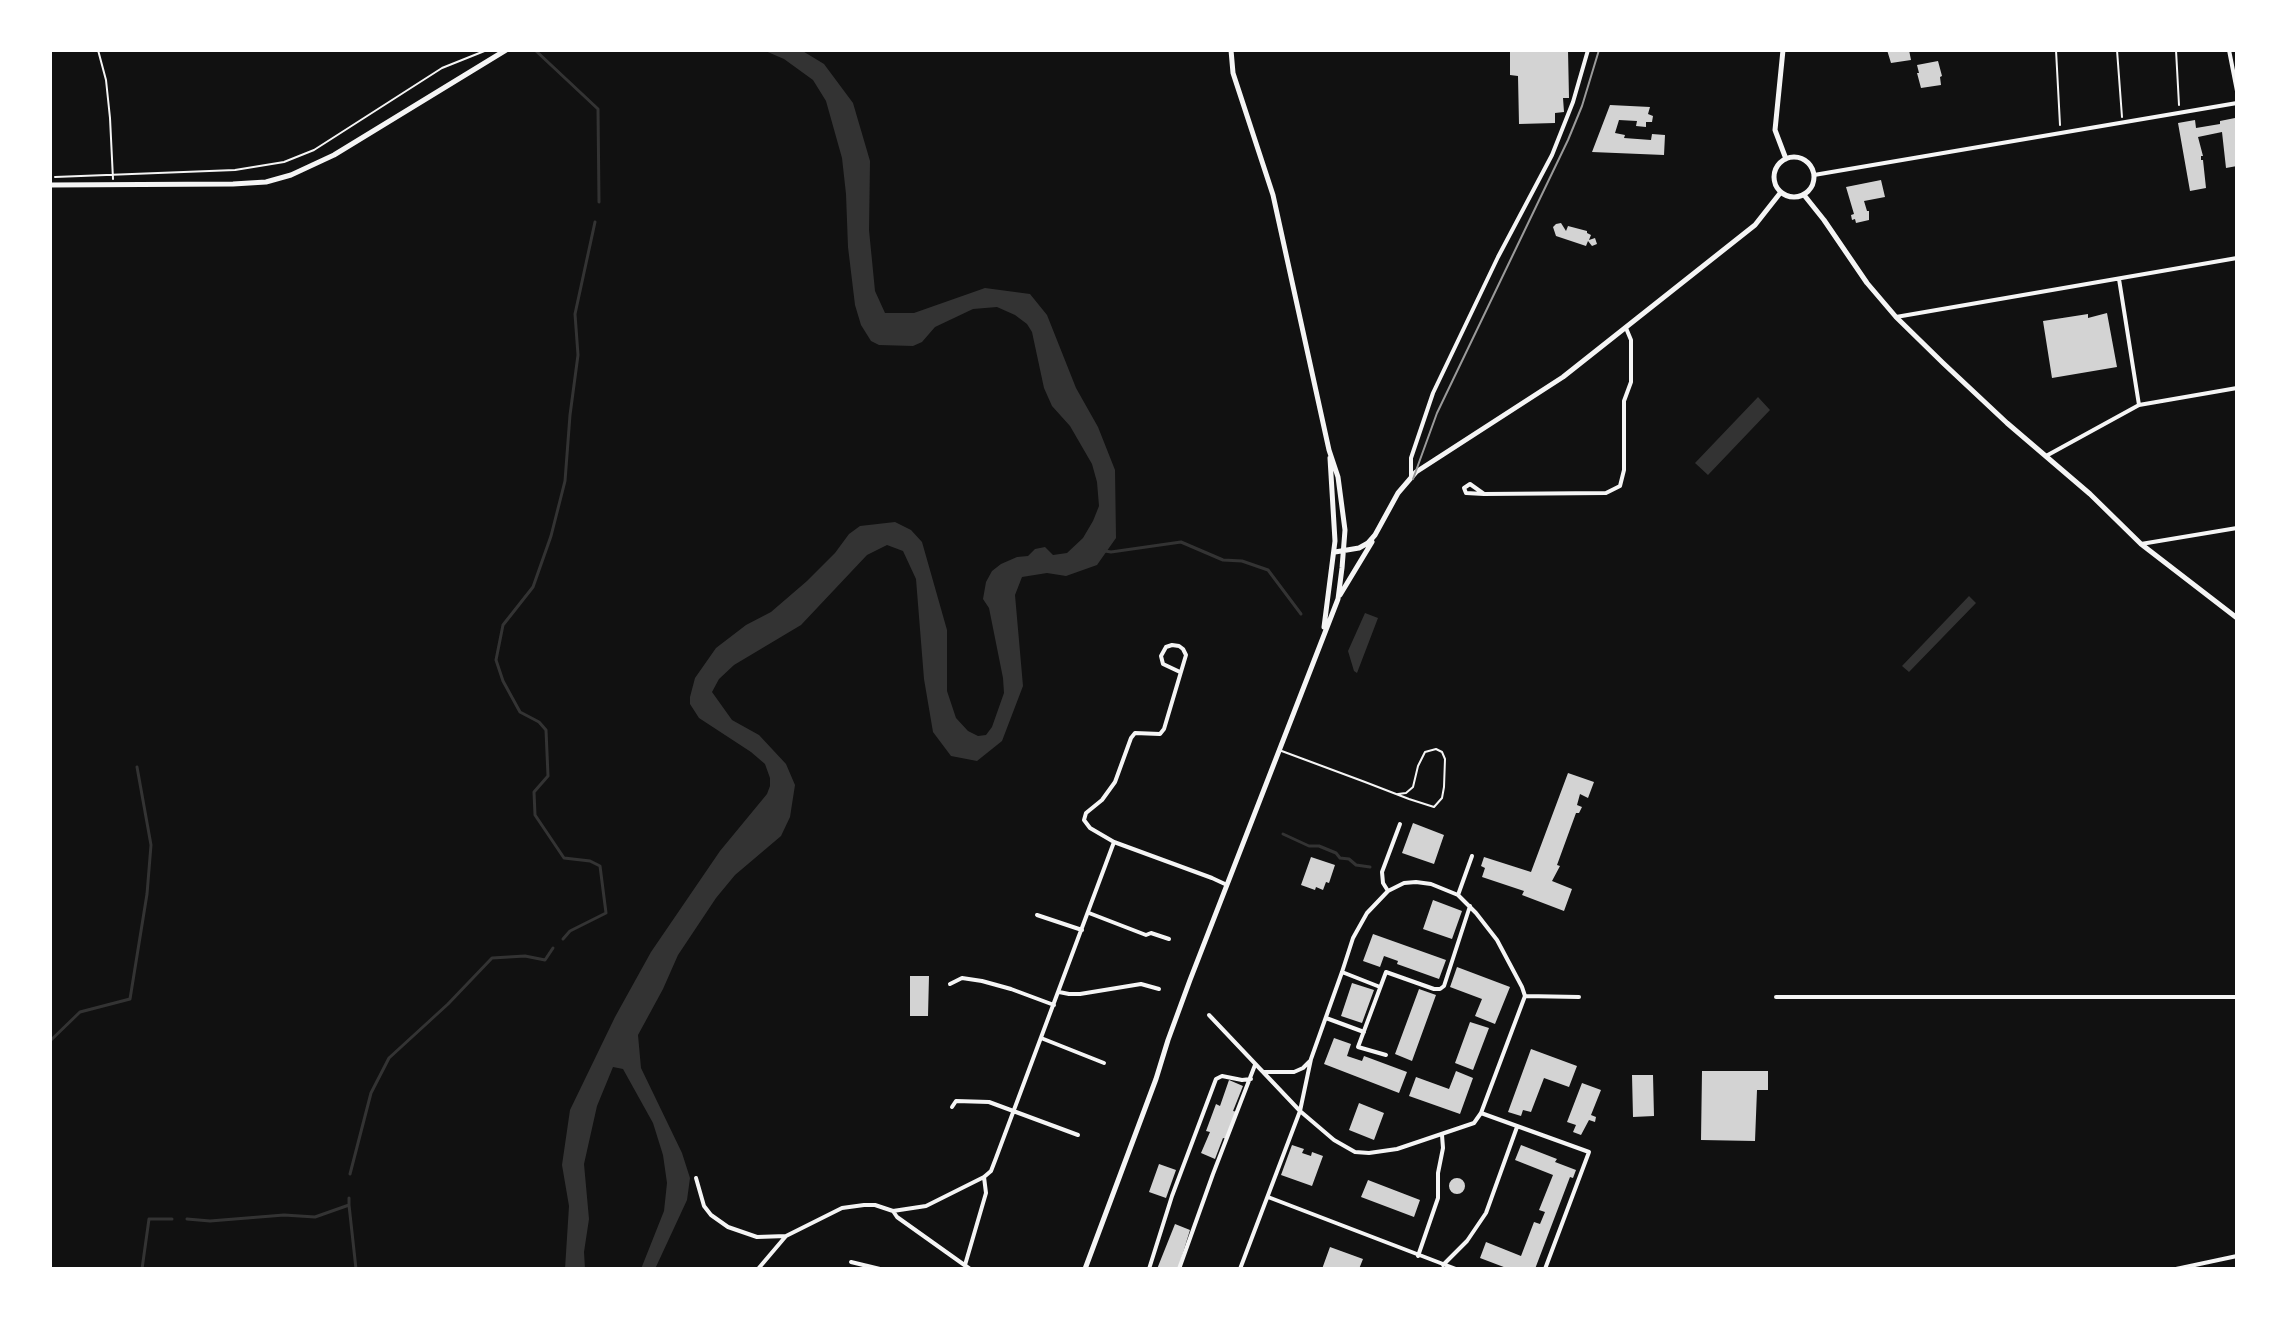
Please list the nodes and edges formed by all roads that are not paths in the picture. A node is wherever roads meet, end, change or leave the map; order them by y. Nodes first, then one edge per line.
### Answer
1 (506, 50) edge
2 (1231, 50) edge
3 (1588, 50) edge
4 (1783, 50) edge
5 (2229, 50) edge
6 (2236, 76) edge
7 (2237, 91) edge
8 (2237, 103) edge
9 (1786, 159) junction
10 (1814, 175) junction
11 (50, 185) edge
12 (1781, 192) junction
13 (1804, 195) junction
14 (2237, 258) edge
15 (2119, 279) junction
16 (1896, 317) junction
17 (1626, 328) junction
18 (2237, 388) edge
19 (2139, 405) junction
20 (1329, 450) junction
21 (2046, 456) junction
22 (1411, 477) junction
23 (1484, 494) junction
24 (2237, 528) edge
25 (1375, 535) junction
26 (2141, 544) junction
27 (1344, 551) junction
28 (1335, 552) junction
29 (1359, 565) junction
30 (1333, 567) junction
31 (1342, 568) junction
32 (1338, 599) junction
33 (2237, 618) edge
34 (1321, 639) junction
35 (1180, 672) junction
36 (1278, 749) junction
37 (1398, 794) junction
38 (1400, 824) dead end
39 (1114, 842) junction
40 (1472, 856) dead end
41 (1227, 885) junction
42 (1388, 891) junction
43 (1458, 895) junction
44 (1470, 906) junction
45 (1088, 913) junction
46 (1037, 915) dead end
47 (1082, 930) junction
48 (1169, 939) dead end
49 (1342, 972) junction
50 (950, 984) dead end
51 (1380, 987) junction
52 (1159, 989) dead end
53 (1059, 992) junction
54 (1525, 996) junction
55 (1579, 997) dead end
56 (1776, 997) dead end
57 (2237, 997) edge
58 (1054, 1005) junction
59 (1209, 1015) dead end
60 (1326, 1018) junction
61 (1364, 1032) junction
62 (1041, 1038) junction
63 (1386, 1055) dead end
64 (1311, 1059) junction
65 (1104, 1063) dead end
66 (1255, 1065) junction
67 (1262, 1072) junction
68 (1251, 1079) junction
69 (952, 1107) dead end
70 (1300, 1111) junction
71 (1014, 1112) junction
72 (1481, 1113) junction
73 (1517, 1127) junction
74 (1078, 1135) dead end
75 (1442, 1135) junction
76 (984, 1177) junction
77 (696, 1178) dead end
78 (1267, 1197) junction
79 (893, 1211) junction
80 (786, 1236) junction
81 (1418, 1256) junction
82 (2237, 1256) edge
83 (851, 1262) dead end
84 (1443, 1265) junction
85 (968, 1267) edge
86 (758, 1269) edge
87 (880, 1269) edge
88 (1085, 1269) edge
89 (1149, 1269) edge
90 (1179, 1269) edge
91 (1240, 1269) edge
92 (1456, 1269) edge
93 (1545, 1269) edge
94 (2176, 1269) edge

1 - 11 street
2 - 20 street
3 - 22 street
4 - 9 street
5 - 6 street
6 - 7 street
8 - 10 street
9 - 10 street
9 - 12 street
10 - 13 street
12 - 13 street
12 - 17 street
13 - 16 street
14 - 15 street
15 - 16 street
15 - 19 street
16 - 21 street
17 - 22 street
17 - 23 street
18 - 19 street
19 - 21 street
20 - 27 street
20 - 28 street
21 - 26 street
22 - 25 street
23 - 23 street
24 - 26 street
25 - 27 street
25 - 29 street
26 - 33 street
27 - 28 street
27 - 31 street
28 - 30 street
29 - 31 street
29 - 32 street
30 - 31 street
30 - 34 street
31 - 32 street
32 - 34 street
34 - 36 street
35 - 35 street
35 - 39 street
36 - 37 lane
36 - 41 street
37 - 37 lane
38 - 42 street
39 - 41 street
39 - 45 street
40 - 43 street
41 - 88 street
42 - 43 street
42 - 49 street
43 - 44 street
44 - 51 street
44 - 54 street
45 - 47 street
45 - 48 street
46 - 47 street
47 - 53 street
49 - 51 street
49 - 60 street
50 - 58 street
51 - 61 street
52 - 53 street
53 - 58 street
54 - 55 street
54 - 72 street
56 - 57 street
58 - 62 street
59 - 66 street
60 - 61 street
60 - 64 street
61 - 63 street
62 - 65 street
62 - 71 street
64 - 67 street
64 - 70 street
66 - 67 street
66 - 68 street
67 - 70 street
68 - 89 street
68 - 90 street
69 - 71 street
70 - 75 street
70 - 78 street
71 - 74 street
71 - 76 street
72 - 73 street
72 - 75 street
73 - 84 street
73 - 93 street
75 - 81 street
76 - 79 street
76 - 85 street
77 - 80 street
78 - 81 street
78 - 91 street
79 - 80 street
79 - 85 street
80 - 86 street
81 - 84 street
82 - 94 street
83 - 87 street
84 - 92 street

